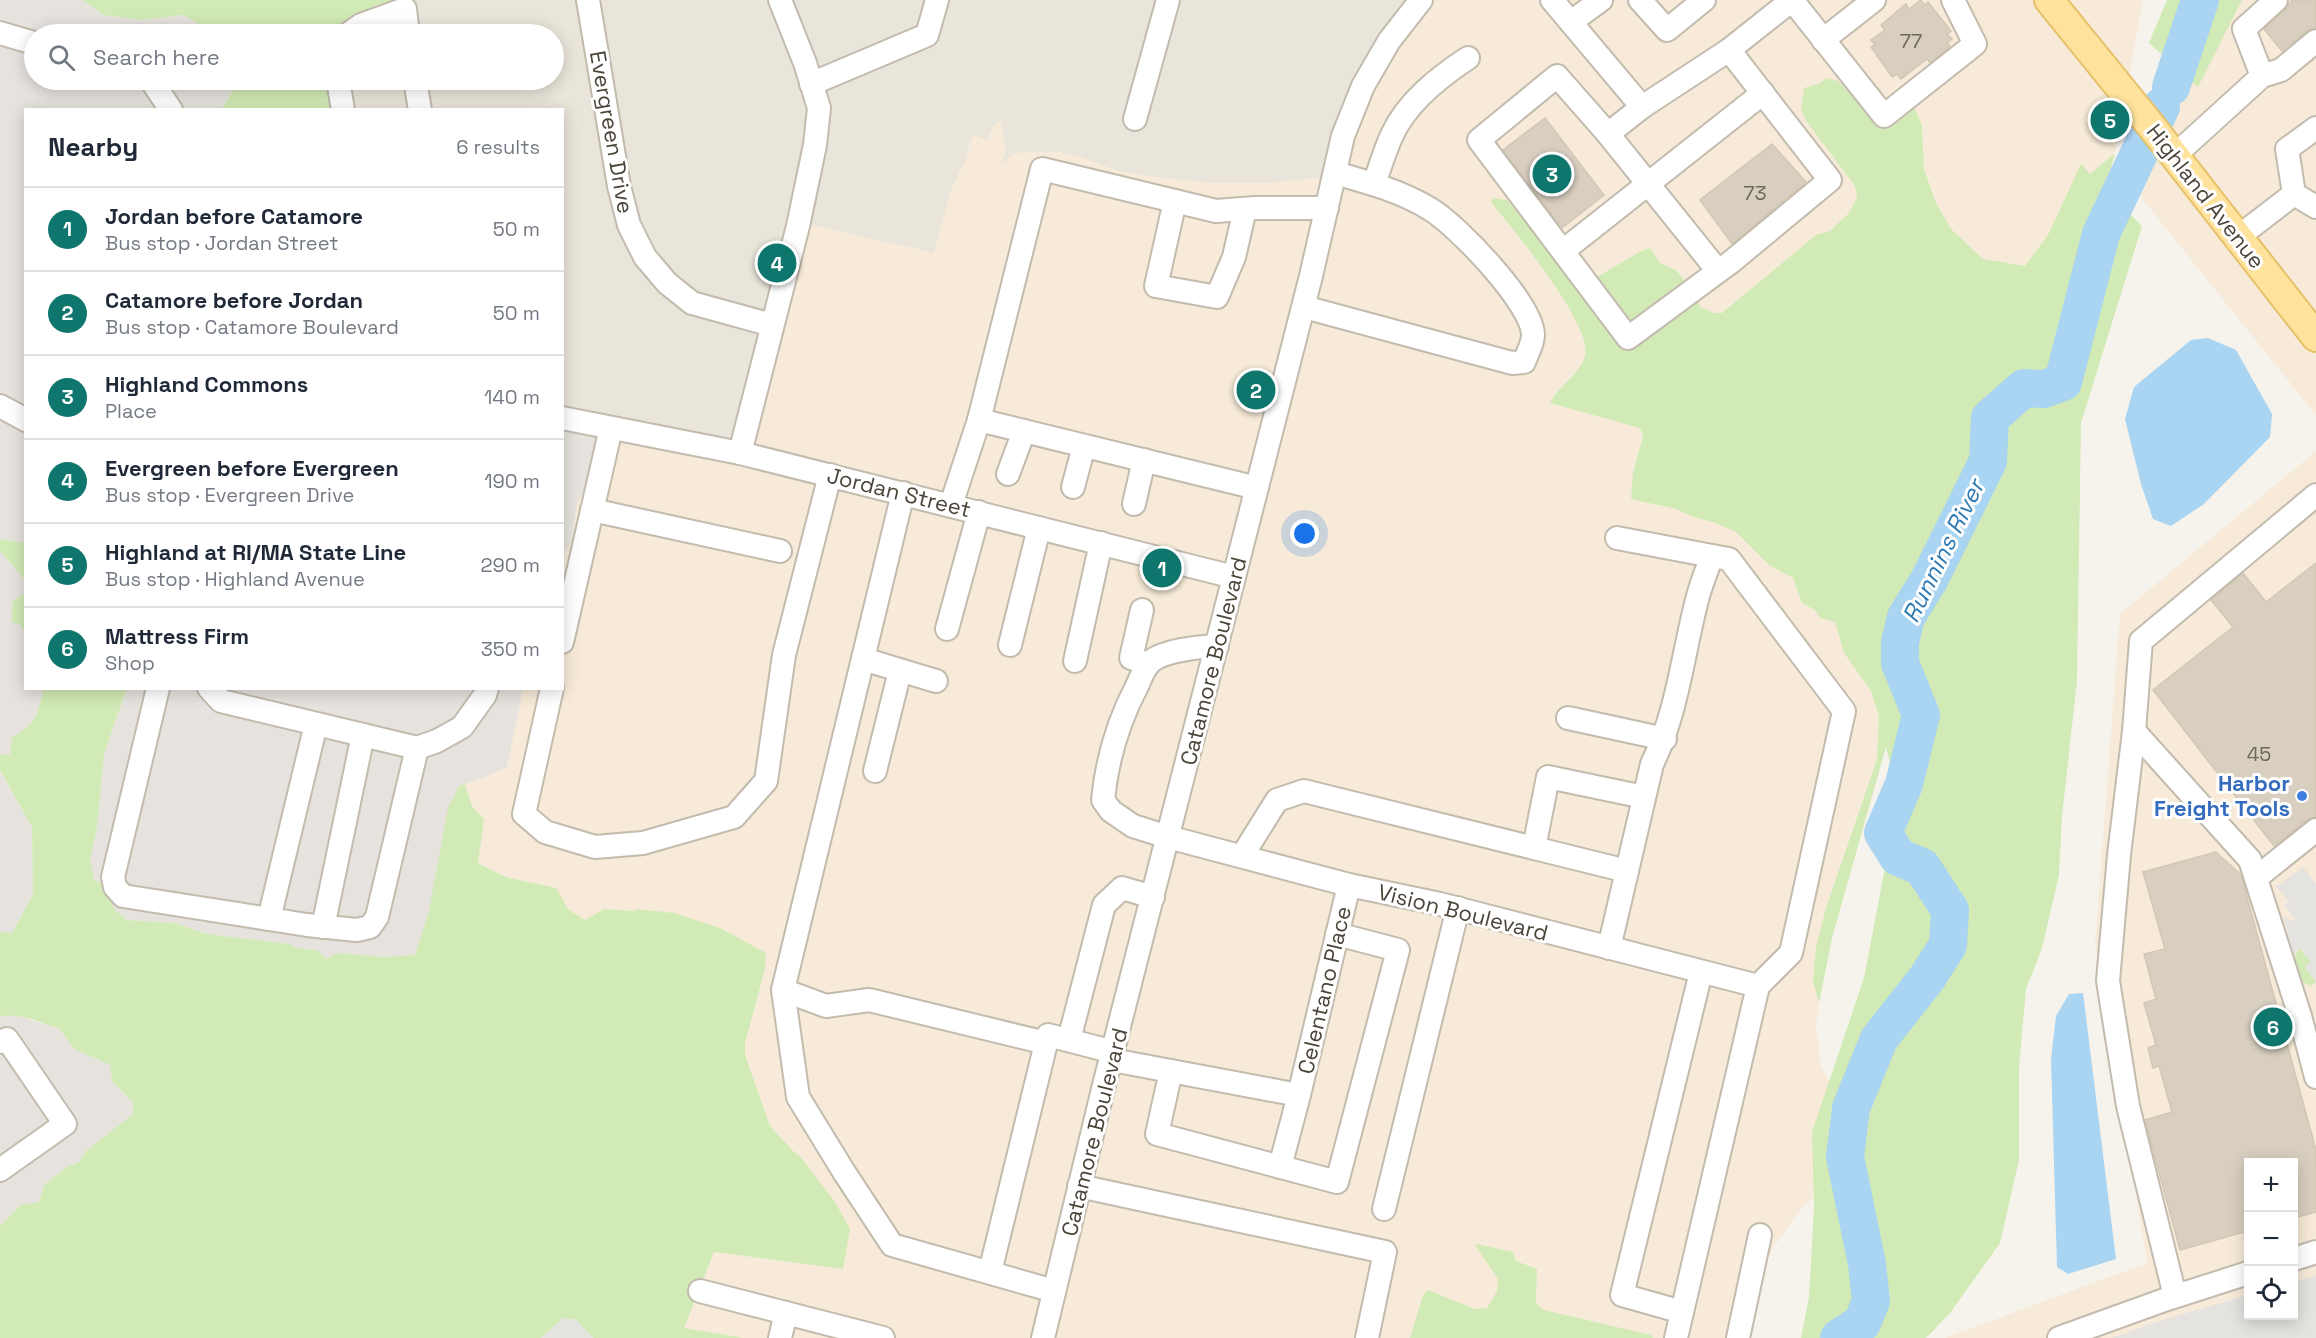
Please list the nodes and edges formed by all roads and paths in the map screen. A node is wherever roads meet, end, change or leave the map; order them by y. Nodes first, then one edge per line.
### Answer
1 (588, 0) edge
2 (780, 0) edge
3 (937, 0) edge
4 (1168, 0) edge
5 (1421, 0) edge
6 (1552, 0) edge
7 (1601, 0) edge
8 (1640, 0) edge
9 (1704, 0) edge
10 (1792, 0) edge
11 (1874, 0) edge
12 (1953, 0) edge
13 (2049, 0) edge
14 (2276, 0) edge
15 (404, 4) edge
16 (1571, 22) junction
17 (363, 24) edge
18 (407, 24) edge
19 (0, 33) edge
20 (1823, 40) junction
21 (24, 41) edge
22 (2316, 41) edge
23 (1729, 50) junction
24 (1468, 58) dead end
25 (2271, 73) junction
26 (811, 84) junction
27 (158, 90) edge
28 (340, 90) edge
29 (417, 90) edge
30 (1763, 93) junction
31 (1642, 106) junction
32 (170, 108) edge
33 (343, 108) edge
34 (420, 108) edge
35 (1135, 119) dead end
36 (2316, 128) edge
37 (1608, 134) junction
38 (2174, 156) junction
39 (1335, 173) junction
40 (1374, 184) junction
41 (1648, 184) junction
42 (2294, 195) junction
43 (1175, 201) junction
44 (2316, 207) edge
45 (1327, 208) junction
46 (1245, 209) junction
47 (2238, 237) junction
48 (1563, 251) junction
49 (1718, 271) junction
50 (1304, 307) junction
51 (772, 326) junction
52 (2313, 328) edge
53 (0, 406) edge
54 (24, 419) edge
55 (979, 420) junction
56 (564, 423) edge
57 (611, 428) junction
58 (1024, 431) junction
59 (1084, 446) junction
60 (740, 453) junction
61 (1144, 460) junction
62 (1008, 474) dead end
63 (830, 475) junction
64 (1073, 487) dead end
65 (1257, 488) junction
66 (903, 493) junction
67 (2316, 495) edge
68 (1134, 504) dead end
69 (951, 505) junction
70 (592, 510) junction
71 (979, 512) junction
72 (1039, 528) junction
73 (1617, 538) dead end
74 (1101, 543) junction
75 (780, 551) dead end
76 (1712, 556) junction
77 (1234, 578) junction
78 (1142, 610) dead end
79 (947, 629) dead end
80 (564, 633) edge
81 (1010, 645) dead end
82 (1217, 646) junction
83 (863, 659) junction
84 (1075, 661) dead end
85 (1148, 664) junction
86 (900, 670) junction
87 (936, 681) dead end
88 (158, 690) edge
89 (210, 690) edge
90 (486, 690) edge
91 (552, 690) edge
92 (1568, 718) dead end
93 (316, 724) junction
94 (2134, 731) junction
95 (363, 735) junction
96 (1665, 739) junction
97 (417, 748) junction
98 (875, 771) dead end
99 (1644, 797) junction
100 (2316, 830) edge
101 (1168, 837) junction
102 (1534, 848) junction
103 (1242, 856) junction
104 (1627, 871) junction
105 (2256, 878) junction
106 (1349, 885) junction
107 (1153, 897) junction
108 (1458, 908) junction
109 (269, 919) junction
110 (322, 927) junction
111 (1337, 934) junction
112 (1609, 948) junction
113 (1701, 972) junction
114 (1758, 986) junction
115 (783, 990) junction
116 (1069, 1040) junction
117 (0, 1042) edge
118 (1046, 1043) junction
119 (1113, 1056) junction
120 (1171, 1071) junction
121 (2316, 1077) edge
122 (1299, 1095) junction
123 (1280, 1167) junction
124 (0, 1170) edge
125 (1080, 1186) junction
126 (1384, 1209) dead end
127 (1760, 1235) dead end
128 (2316, 1252) edge
129 (2298, 1258) edge
130 (990, 1272) junction
131 (2244, 1274) edge
132 (700, 1290) dead end
133 (1054, 1291) junction
134 (2175, 1296) junction
135 (1682, 1312) junction
136 (786, 1313) junction
137 (780, 1338) edge
138 (882, 1338) edge
139 (1042, 1338) edge
140 (1367, 1338) edge
141 (1676, 1338) edge
142 (1738, 1338) edge
143 (2059, 1338) edge

1 - 51 street, Evergreen Drive
2 - 26 street
3 - 26 street
4 - 35 street
5 - 39 street, Catamore Boulevard
6 - 16 street
7 - 16 street
8 - 9 street
10 - 20 street
10 - 23 street
11 - 20 street
12 - 20 street
13 - 38 main road, Highland Avenue
14 - 25 street
15 - 17 street
15 - 18 street
16 - 31 street
19 - 21 street
22 - 25 street
23 - 30 street
23 - 31 street
24 - 40 street
25 - 38 street
26 - 51 street
27 - 32 street
28 - 33 street
29 - 34 street
30 - 41 street
30 - 49 street
31 - 37 street
36 - 42 street
37 - 41 street
37 - 48 street
38 - 47 main road, Highland Avenue
39 - 40 street
39 - 45 street, Catamore Boulevard
40 - 50 street
41 - 48 street
41 - 49 street
42 - 44 street
42 - 47 street
43 - 46 street
43 - 46 street
43 - 55 street
45 - 46 street
45 - 50 street, Catamore Boulevard
47 - 52 main road, Highland Avenue
48 - 49 street
50 - 65 street, Catamore Boulevard
51 - 60 street
53 - 54 street
55 - 58 street
55 - 69 street
56 - 57 street, Jordan Street
57 - 60 street, Jordan Street
57 - 70 street
58 - 59 street
58 - 62 street
59 - 61 street
59 - 64 street
60 - 63 street, Jordan Street
61 - 65 street
61 - 68 street
63 - 66 street, Jordan Street
63 - 91 street
65 - 77 street, Catamore Boulevard
66 - 69 street, Jordan Street
66 - 83 street
67 - 94 street
69 - 71 street, Jordan Street
70 - 75 street
70 - 80 street
71 - 72 street, Jordan Street
71 - 79 street
72 - 74 street, Jordan Street
72 - 81 street
73 - 76 street
74 - 77 street, Jordan Street
74 - 84 street
76 - 96 street
76 - 114 street
77 - 82 street, Catamore Boulevard
78 - 85 street
82 - 85 street
82 - 101 street, Catamore Boulevard
83 - 86 street
83 - 115 street
85 - 101 street, Vision Boulevard
86 - 87 street
86 - 98 street
88 - 109 street
89 - 93 street
90 - 97 street
92 - 96 street
93 - 95 street
93 - 109 street
94 - 105 street
94 - 134 street
95 - 97 street
95 - 110 street
96 - 99 street
97 - 110 street
99 - 102 street
99 - 104 street
100 - 105 street
101 - 103 street, Vision Boulevard
101 - 107 street, Catamore Boulevard
102 - 103 street
102 - 104 street
103 - 106 street, Vision Boulevard
104 - 112 street
105 - 121 street
106 - 108 street, Vision Boulevard
106 - 111 street, Celentano Place
107 - 116 street
107 - 119 street, Catamore Boulevard
108 - 112 street, Vision Boulevard
108 - 126 street
109 - 110 street
111 - 122 street, Celentano Place
111 - 123 street
112 - 113 street, Vision Boulevard
113 - 114 street, Vision Boulevard
113 - 135 street
114 - 135 street
115 - 118 street
115 - 130 street
116 - 118 street
116 - 119 street
117 - 124 street
118 - 130 street
119 - 120 street
119 - 125 street, Catamore Boulevard
120 - 122 street
120 - 123 street
122 - 123 street, Celentano Place
125 - 133 street, Catamore Boulevard
125 - 140 street
127 - 142 street
128 - 129 street
130 - 133 street
131 - 134 street
132 - 136 street
133 - 139 street, Catamore Boulevard
134 - 143 street
135 - 141 street
136 - 137 street
136 - 138 street

